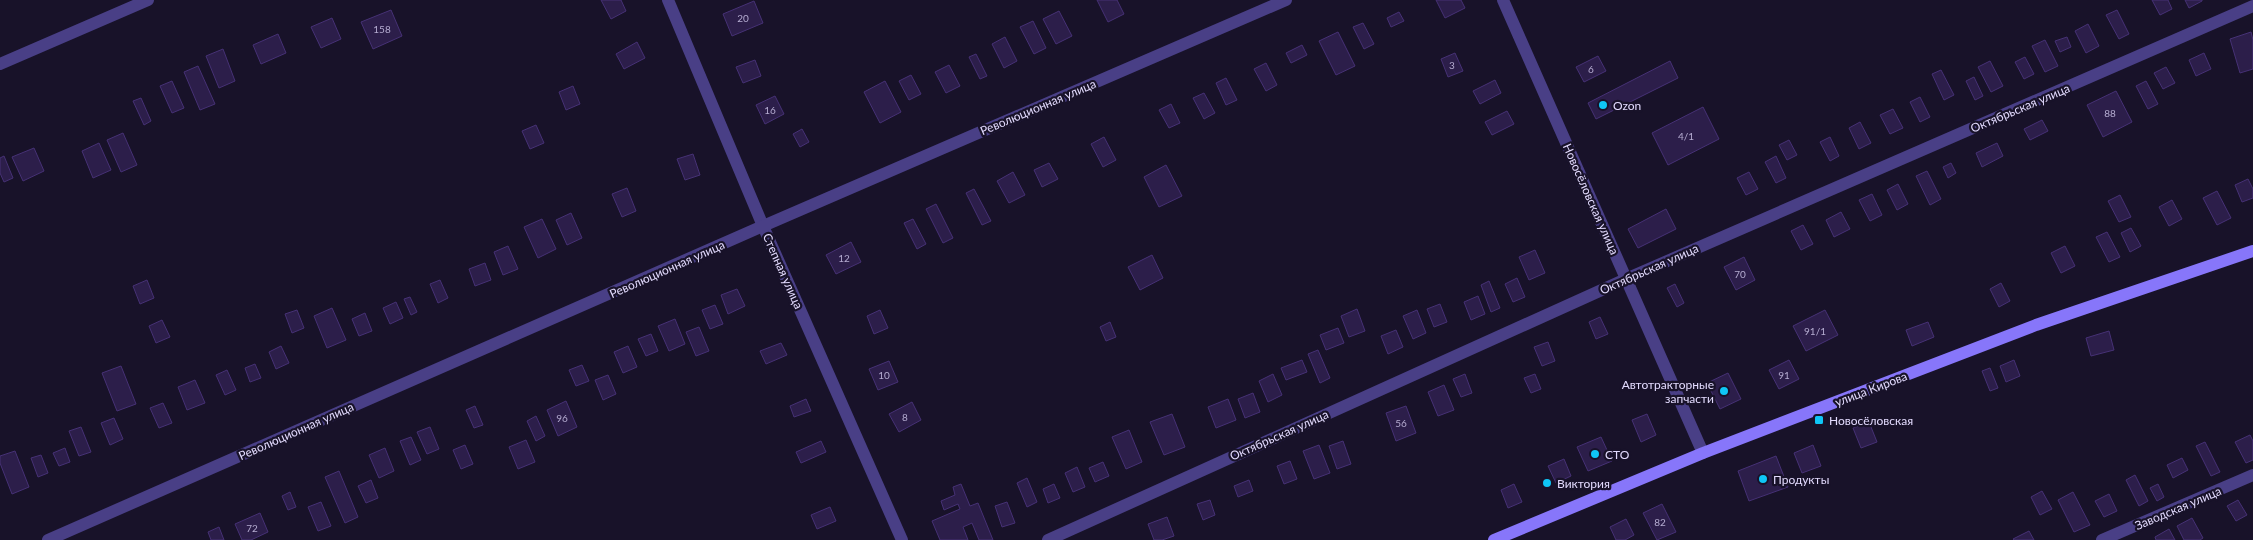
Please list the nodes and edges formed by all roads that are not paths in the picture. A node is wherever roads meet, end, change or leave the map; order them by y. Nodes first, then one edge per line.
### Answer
1 (148, 0) edge
2 (668, 0) edge
3 (1286, 0) edge
4 (1503, 0) edge
5 (2253, 6) edge
6 (0, 64) edge
7 (763, 226) junction
8 (2253, 251) edge
9 (1626, 279) junction
10 (1703, 453) junction
11 (2253, 475) edge
12 (48, 540) edge
13 (902, 540) edge
14 (1048, 540) edge
15 (1494, 540) edge
16 (2102, 540) edge

1 - 6 street
2 - 7 street, Степная улица
3 - 7 street, Революционная улица
4 - 9 street, Новосёловская улица
5 - 9 street, Октябрьская улица
7 - 12 street, Революционная улица
7 - 13 street, Степная улица
8 - 10 street, улица Кирова
9 - 10 street, Новосёловская улица
9 - 14 street, Октябрьская улица
10 - 15 street, улица Кирова
11 - 16 street, Заводская улица

